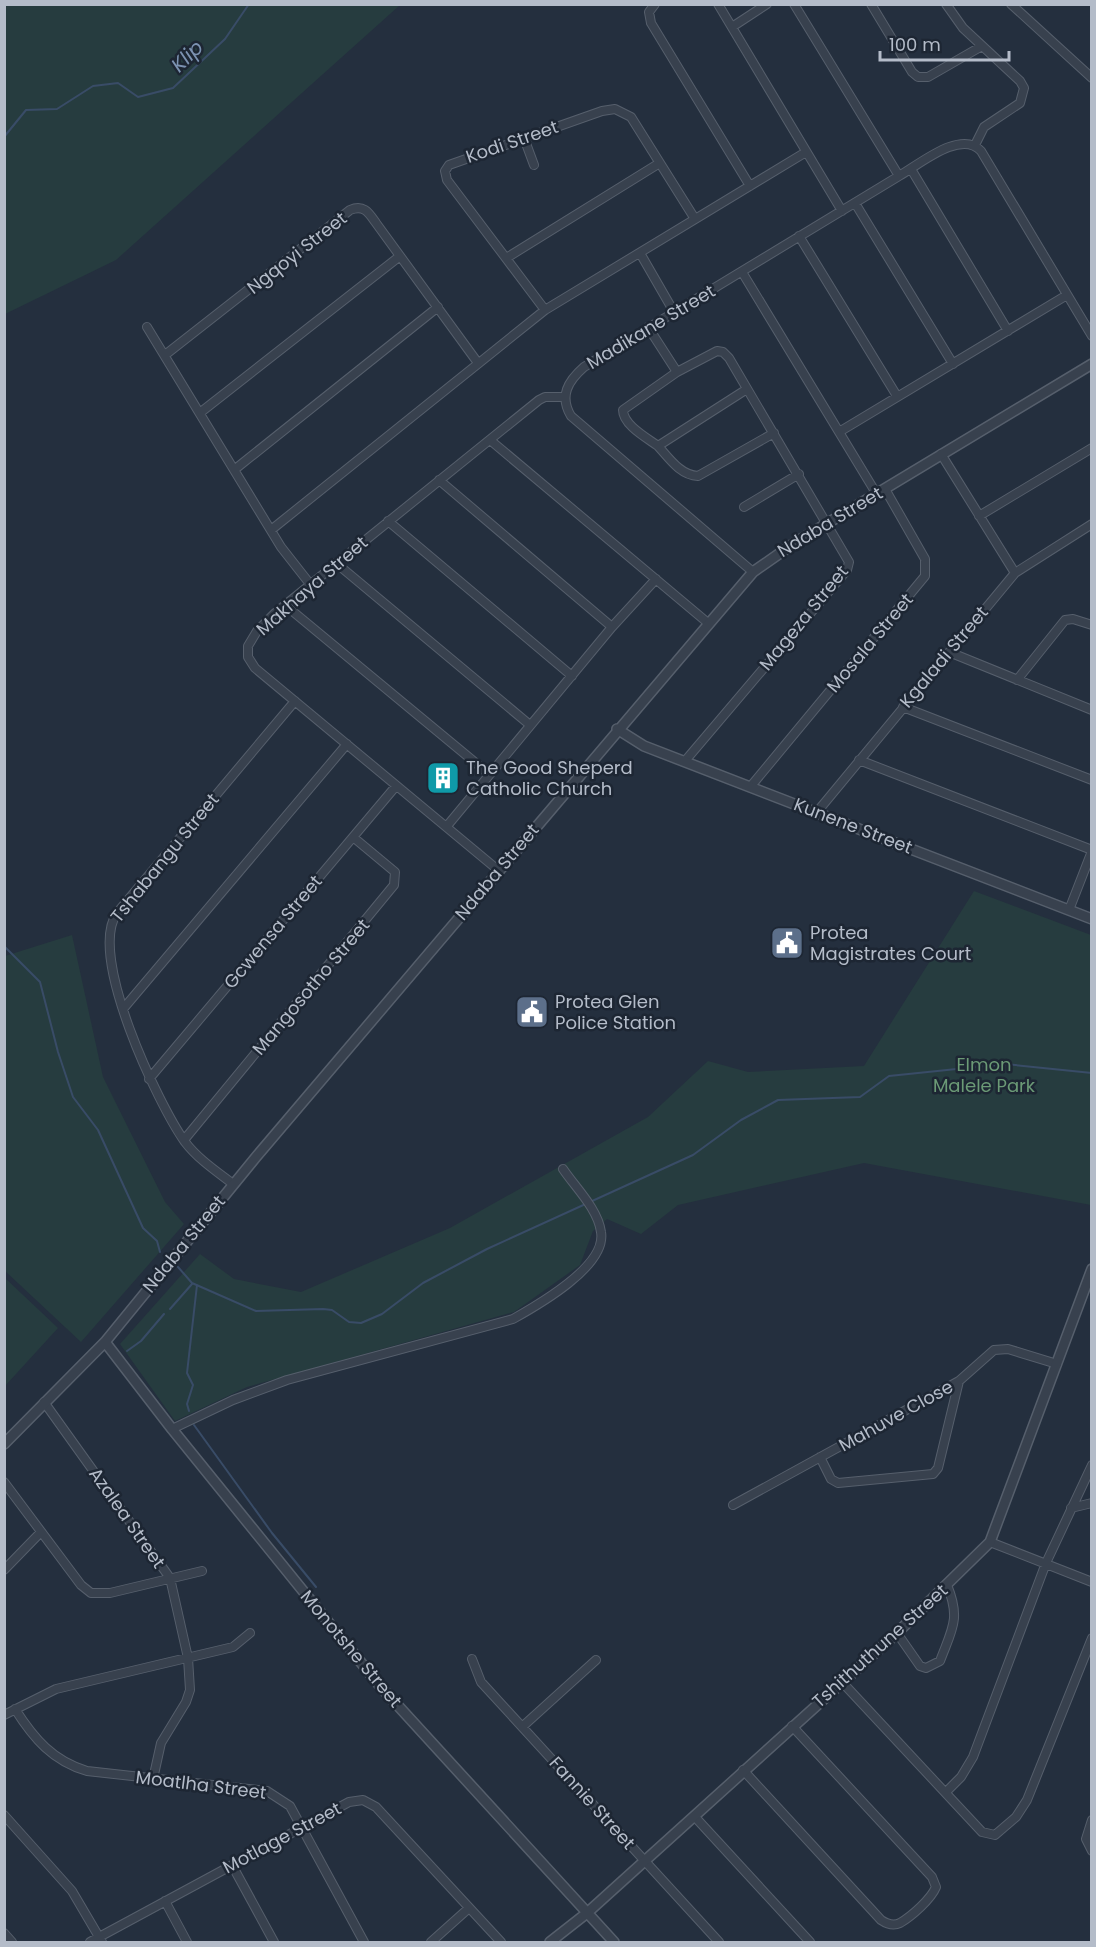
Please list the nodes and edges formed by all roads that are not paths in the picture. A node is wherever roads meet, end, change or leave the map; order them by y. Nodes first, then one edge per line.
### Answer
1 (656, 4) edge
2 (718, 4) edge
3 (767, 4) edge
4 (794, 4) edge
5 (871, 4) edge
6 (946, 4) edge
7 (1011, 4) edge
8 (732, 27) junction
9 (982, 46) junction
10 (1092, 78) edge
11 (524, 138) junction
12 (975, 145) junction
13 (806, 152) junction
14 (658, 164) junction
15 (534, 165) dead end
16 (911, 169) junction
17 (899, 176) junction
18 (750, 186) junction
19 (855, 203) junction
20 (842, 211) junction
21 (695, 219) junction
22 (799, 236) junction
23 (640, 253) junction
24 (400, 255) junction
25 (508, 257) junction
26 (742, 272) junction
27 (1067, 295) junction
28 (438, 307) junction
29 (545, 310) junction
30 (674, 312) junction
31 (147, 327) dead end
32 (648, 327) junction
33 (1008, 331) junction
34 (1092, 336) edge
35 (165, 355) junction
36 (478, 363) junction
37 (953, 364) junction
38 (1092, 364) edge
39 (677, 372) junction
40 (747, 389) junction
41 (897, 396) junction
42 (565, 397) junction
43 (201, 412) junction
44 (839, 432) junction
45 (774, 433) junction
46 (490, 440) junction
47 (658, 446) junction
48 (1092, 448) edge
49 (941, 454) junction
50 (234, 470) junction
51 (799, 474) junction
52 (439, 480) junction
53 (880, 491) junction
54 (744, 507) dead end
55 (979, 516) junction
56 (388, 521) junction
57 (827, 523) junction
58 (1092, 524) edge
59 (271, 530) junction
60 (336, 563) junction
61 (753, 572) junction
62 (1015, 573) junction
63 (656, 579) junction
64 (310, 584) junction
65 (285, 605) junction
66 (708, 623) junction
67 (1092, 625) edge
68 (612, 627) junction
69 (949, 652) junction
70 (572, 676) junction
71 (1017, 680) junction
72 (295, 701) junction
73 (903, 707) junction
74 (1092, 710) edge
75 (530, 725) junction
76 (617, 729) junction
77 (347, 744) junction
78 (859, 760) junction
79 (686, 761) junction
80 (489, 774) junction
81 (1092, 780) edge
82 (396, 786) junction
83 (751, 786) junction
84 (817, 812) junction
85 (447, 826) junction
86 (353, 837) junction
87 (1092, 850) edge
88 (498, 870) junction
89 (1069, 910) junction
90 (1092, 919) edge
91 (123, 1009) junction
92 (149, 1079) junction
93 (184, 1140) junction
94 (562, 1169) dead end
95 (233, 1184) junction
96 (1092, 1269) edge
97 (105, 1342) junction
98 (1057, 1364) junction
99 (959, 1381) junction
100 (44, 1402) junction
101 (172, 1429) junction
102 (4, 1444) edge
103 (819, 1457) junction
104 (1092, 1465) edge
105 (4, 1482) edge
106 (1092, 1503) edge
107 (733, 1504) dead end
108 (1071, 1508) junction
109 (41, 1532) junction
110 (990, 1542) junction
111 (1046, 1563) junction
112 (4, 1570) edge
113 (202, 1571) dead end
114 (170, 1578) junction
115 (1092, 1582) edge
116 (947, 1585) junction
117 (250, 1633) dead end
118 (897, 1633) junction
119 (1092, 1638) edge
120 (188, 1658) junction
121 (472, 1659) dead end
122 (596, 1660) dead end
123 (842, 1682) junction
124 (15, 1709) junction
125 (4, 1715) edge
126 (792, 1726) junction
127 (522, 1727) junction
128 (743, 1770) junction
129 (153, 1779) junction
130 (946, 1792) junction
131 (4, 1815) edge
132 (695, 1816) junction
133 (1092, 1820) edge
134 (302, 1827) junction
135 (1092, 1851) edge
136 (645, 1862) junction
137 (232, 1865) junction
138 (165, 1901) junction
139 (469, 1908) junction
140 (587, 1914) junction
141 (4, 1933) edge
142 (101, 1940) edge
143 (12, 1942) edge
144 (90, 1942) edge
145 (188, 1942) edge
146 (274, 1942) edge
147 (364, 1942) edge
148 (431, 1942) edge
149 (501, 1942) edge
150 (550, 1942) edge
151 (614, 1942) edge
152 (719, 1942) edge
153 (810, 1942) edge

1 - 18 street
2 - 8 street
3 - 8 street
4 - 17 street
5 - 9 street
6 - 9 street
7 - 10 street
8 - 13 street
9 - 12 street
11 - 14 street, Kodi Street
11 - 15 street
11 - 25 street, Kodi Street
12 - 16 street, Madikane Street
12 - 27 street
13 - 18 street
13 - 20 street
14 - 21 street, Kodi Street
14 - 25 street
16 - 17 street, Madikane Street
16 - 33 street
17 - 19 street, Madikane Street
18 - 21 street
19 - 20 street, Madikane Street
19 - 37 street
20 - 22 street, Madikane Street
21 - 23 street
22 - 26 street, Madikane Street
22 - 41 street
23 - 29 street
23 - 30 street
24 - 28 street, Ngqoyi Street
24 - 35 street, Ngqoyi Street
24 - 43 street
25 - 29 street, Kodi Street
26 - 30 street, Madikane Street
26 - 44 street, Mosala Street
27 - 33 street
27 - 34 street
28 - 36 street, Ngqoyi Street
28 - 50 street
29 - 36 street
30 - 32 street, Madikane Street
31 - 35 street
32 - 39 street
32 - 42 street, Madikane Street
33 - 37 street
35 - 43 street
36 - 59 street
37 - 41 street
38 - 49 street, Ndaba Street
39 - 40 street, Mageza Street
39 - 47 street, Mageza Street
40 - 45 street, Mageza Street
40 - 47 street
41 - 44 street
42 - 46 street, Makhaya Street
42 - 61 street
43 - 50 street
44 - 53 street, Mosala Street
45 - 47 street, Mageza Street
45 - 51 street, Mageza Street
46 - 52 street, Makhaya Street
46 - 63 street
48 - 55 street
49 - 53 street, Ndaba Street
49 - 55 street
50 - 59 street
51 - 54 street
51 - 57 street, Mageza Street
52 - 56 street, Makhaya Street
52 - 68 street
53 - 57 street, Ndaba Street
53 - 83 street, Mosala Street
55 - 62 street
56 - 60 street, Makhaya Street
56 - 70 street
57 - 61 street, Ndaba Street
57 - 79 street, Mageza Street
58 - 62 street, Kgaladi Street
59 - 64 street
60 - 64 street, Makhaya Street
60 - 75 street
61 - 66 street, Ndaba Street
62 - 69 street, Kgaladi Street
63 - 66 street
63 - 68 street
64 - 65 street, Makhaya Street
65 - 72 street, Makhaya Street
65 - 80 street
66 - 76 street, Ndaba Street
67 - 71 street
68 - 70 street
69 - 71 street
69 - 73 street, Kgaladi Street
70 - 75 street
71 - 74 street
72 - 77 street, Makhaya Street
72 - 91 street, Tshabangu Street
73 - 78 street, Kgaladi Street
73 - 81 street
75 - 80 street
76 - 79 street, Kunene Street
76 - 88 street, Ndaba Street
77 - 82 street, Makhaya Street
77 - 91 street
78 - 84 street, Kgaladi Street
78 - 87 street
79 - 83 street, Kunene Street
80 - 85 street
82 - 85 street, Makhaya Street
82 - 86 street, Gcwensa Street
83 - 84 street, Kunene Street
84 - 89 street, Kunene Street
85 - 88 street, Makhaya Street
86 - 92 street, Gcwensa Street
86 - 93 street, Mangosotho Street
87 - 89 street
88 - 95 street, Ndaba Street
89 - 90 street, Kunene Street
91 - 92 street, Tshabangu Street
92 - 93 street, Tshabangu Street
93 - 95 street, Tshabangu Street
94 - 101 street
95 - 97 street, Ndaba Street
96 - 98 street, Tshithuthune Street
97 - 100 street, Ndaba Street
97 - 101 street, Monotshe Street
98 - 99 street, Mahuve Close
98 - 110 street, Tshithuthune Street
99 - 103 street, Mahuve Close
99 - 103 street
100 - 102 street, Ndaba Street
100 - 114 street, Azalea Street
101 - 140 street, Monotshe Street
103 - 107 street, Mahuve Close
104 - 108 street
105 - 109 street
106 - 108 street
108 - 111 street
109 - 112 street
109 - 114 street
110 - 111 street
110 - 116 street, Tshithuthune Street
111 - 115 street
111 - 130 street
113 - 114 street
114 - 120 street, Azalea Street
116 - 118 street, Tshithuthune Street
116 - 118 street
117 - 120 street
118 - 123 street, Tshithuthune Street
119 - 130 street
120 - 124 street
120 - 129 street, Azalea Street
121 - 127 street, Fannie Street
122 - 127 street
123 - 126 street, Tshithuthune Street
123 - 130 street
124 - 125 street
124 - 129 street, Moatlha Street
126 - 128 street, Tshithuthune Street
126 - 128 street
127 - 136 street, Fannie Street
128 - 132 street, Tshithuthune Street
129 - 134 street, Moatlha Street
131 - 142 street
132 - 136 street, Tshithuthune Street
132 - 153 street
133 - 135 street
134 - 137 street, Motlage Street
134 - 139 street, Motlage Street
134 - 147 street, Moatlha Street
136 - 140 street, Tshithuthune Street
136 - 152 street, Fannie Street
137 - 138 street, Motlage Street
137 - 146 street
138 - 142 street, Motlage Street
138 - 145 street
139 - 148 street
139 - 149 street, Motlage Street
140 - 150 street, Tshithuthune Street
140 - 151 street, Monotshe Street
141 - 143 street
142 - 144 street, Motlage Street

